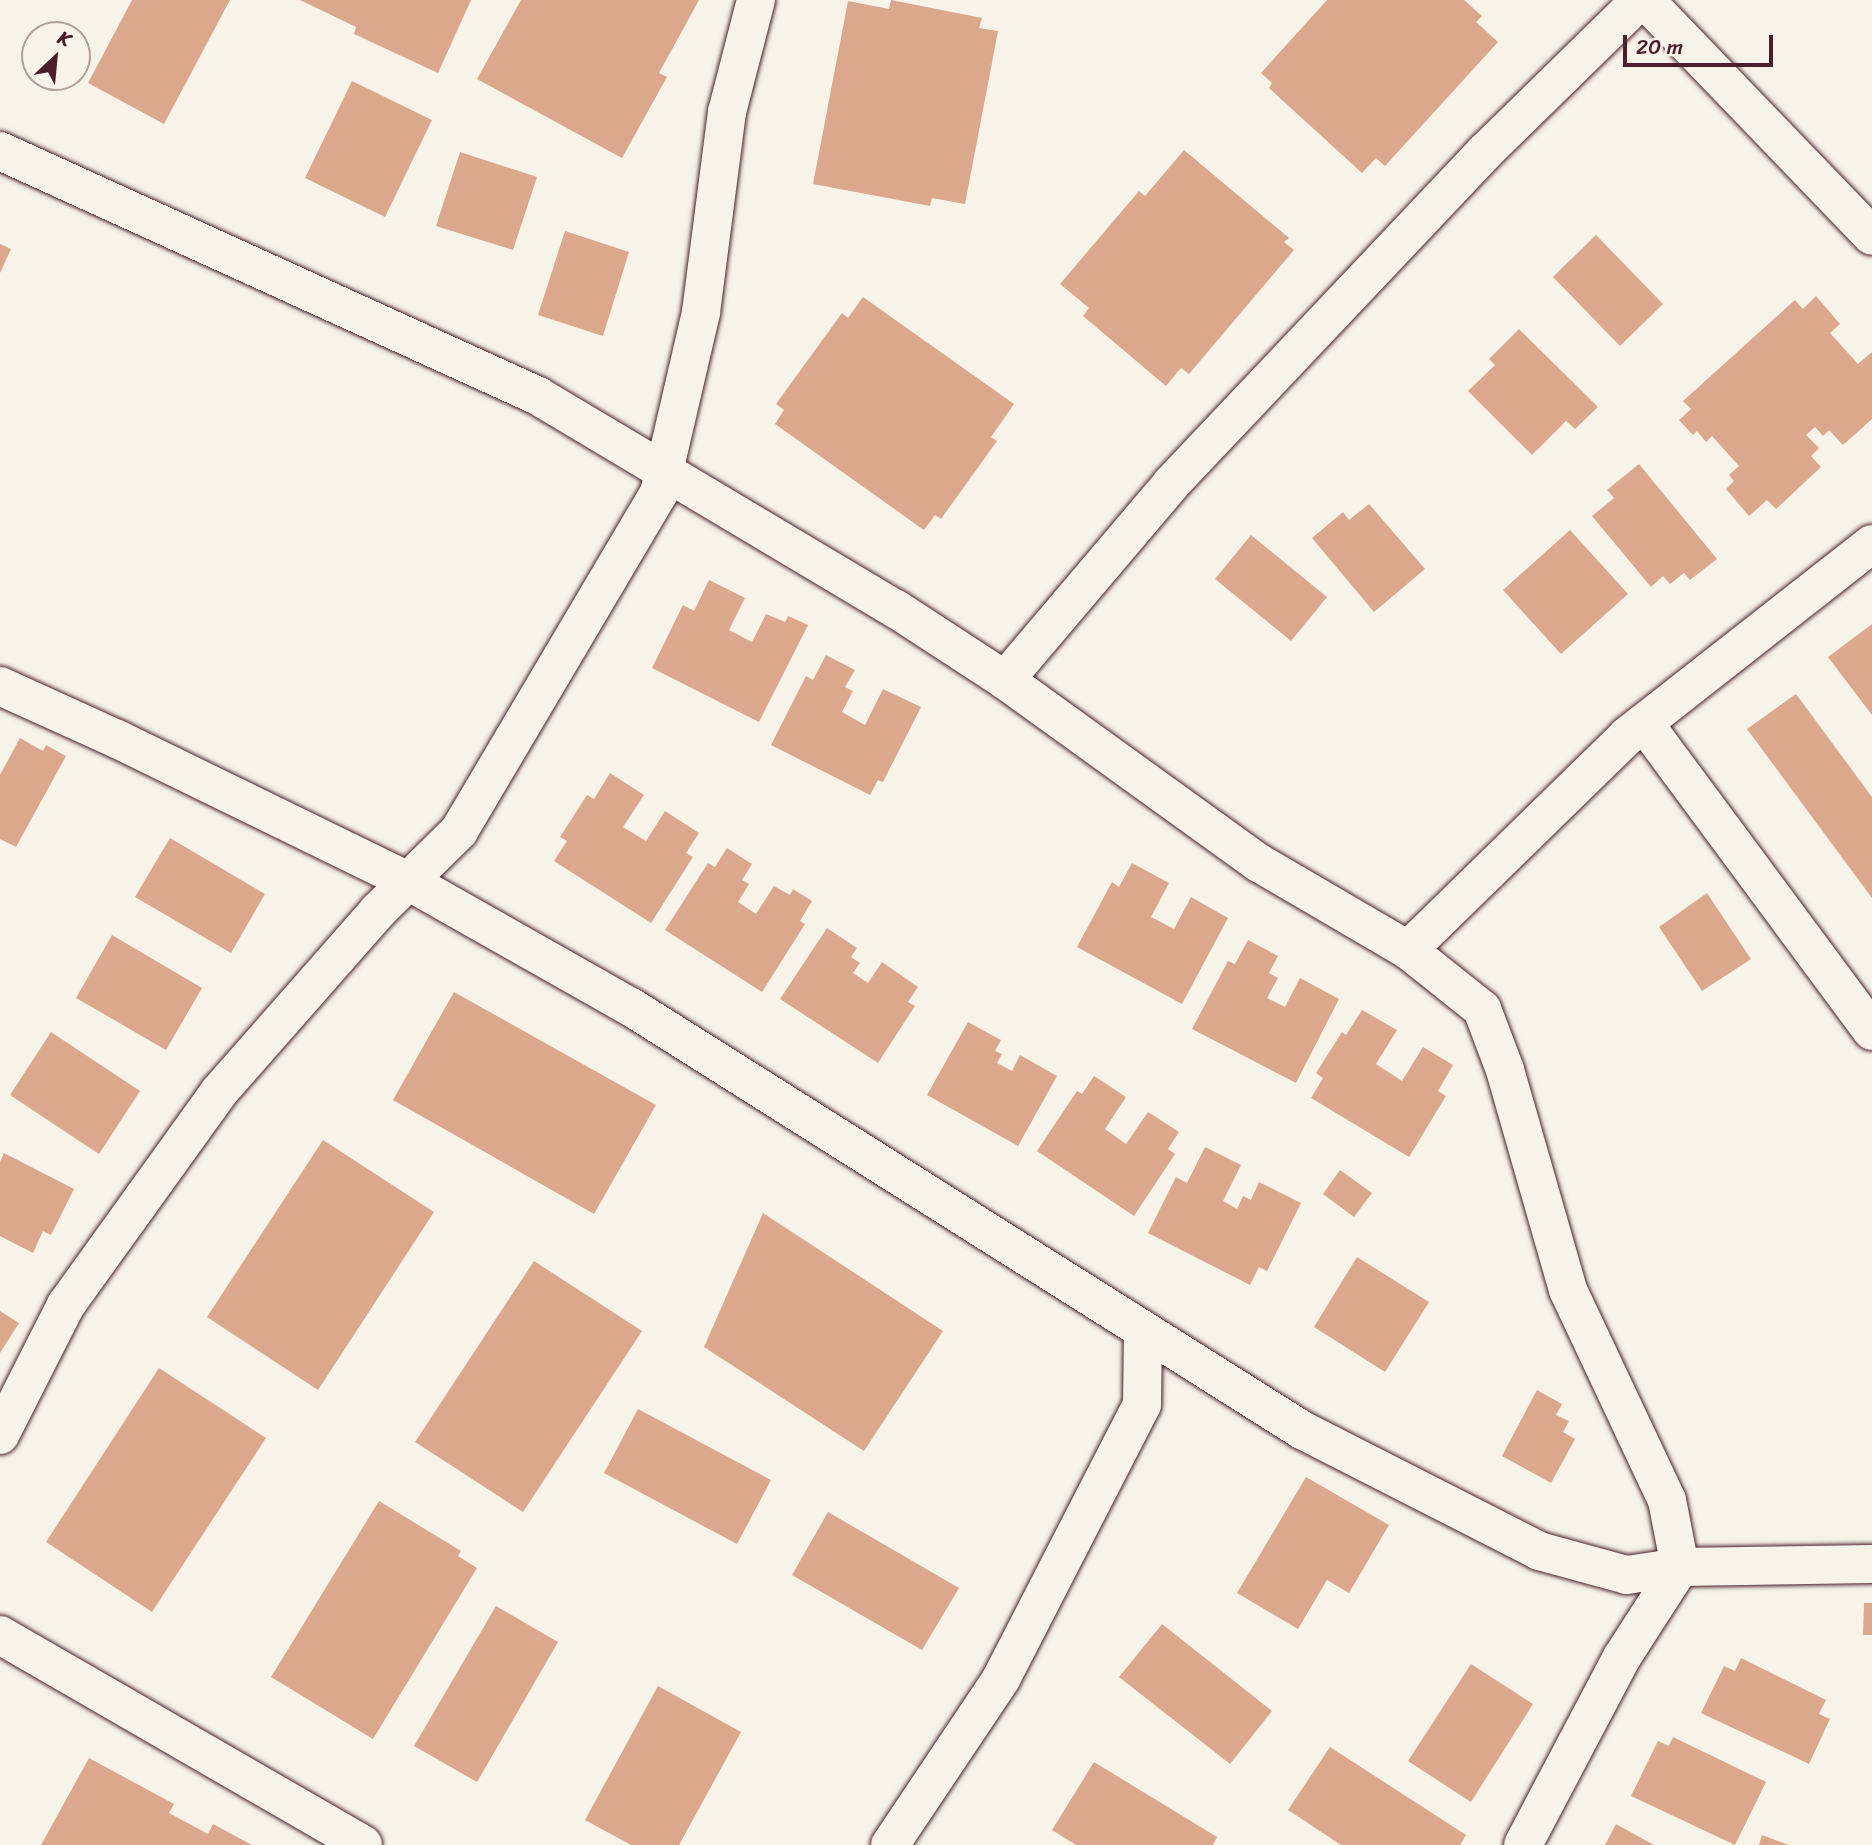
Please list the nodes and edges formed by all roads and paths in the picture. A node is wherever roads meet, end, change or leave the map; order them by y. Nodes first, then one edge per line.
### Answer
1 (756, 0) edge
2 (1642, 0) edge
3 (0, 151) edge
4 (1872, 236) edge
5 (664, 471) junction
6 (1872, 544) edge
7 (1005, 680) junction
8 (0, 686) edge
9 (1644, 723) junction
10 (408, 881) junction
11 (1408, 950) junction
12 (1860, 991) edge
13 (1872, 1031) edge
14 (1143, 1330) junction
15 (0, 1436) edge
16 (1872, 1564) edge
17 (1681, 1567) junction
18 (0, 1635) edge
19 (362, 1845) edge
20 (890, 1845) edge
21 (1523, 1845) edge

1 - 5 street
2 - 4 street
2 - 7 street
3 - 5 street
5 - 7 street
5 - 10 street
6 - 9 street
7 - 11 street
8 - 10 street
9 - 11 street
9 - 12 street
10 - 14 street
10 - 15 street
11 - 17 street
12 - 13 street
14 - 17 street
14 - 20 street
16 - 17 street
17 - 21 street
18 - 19 street

